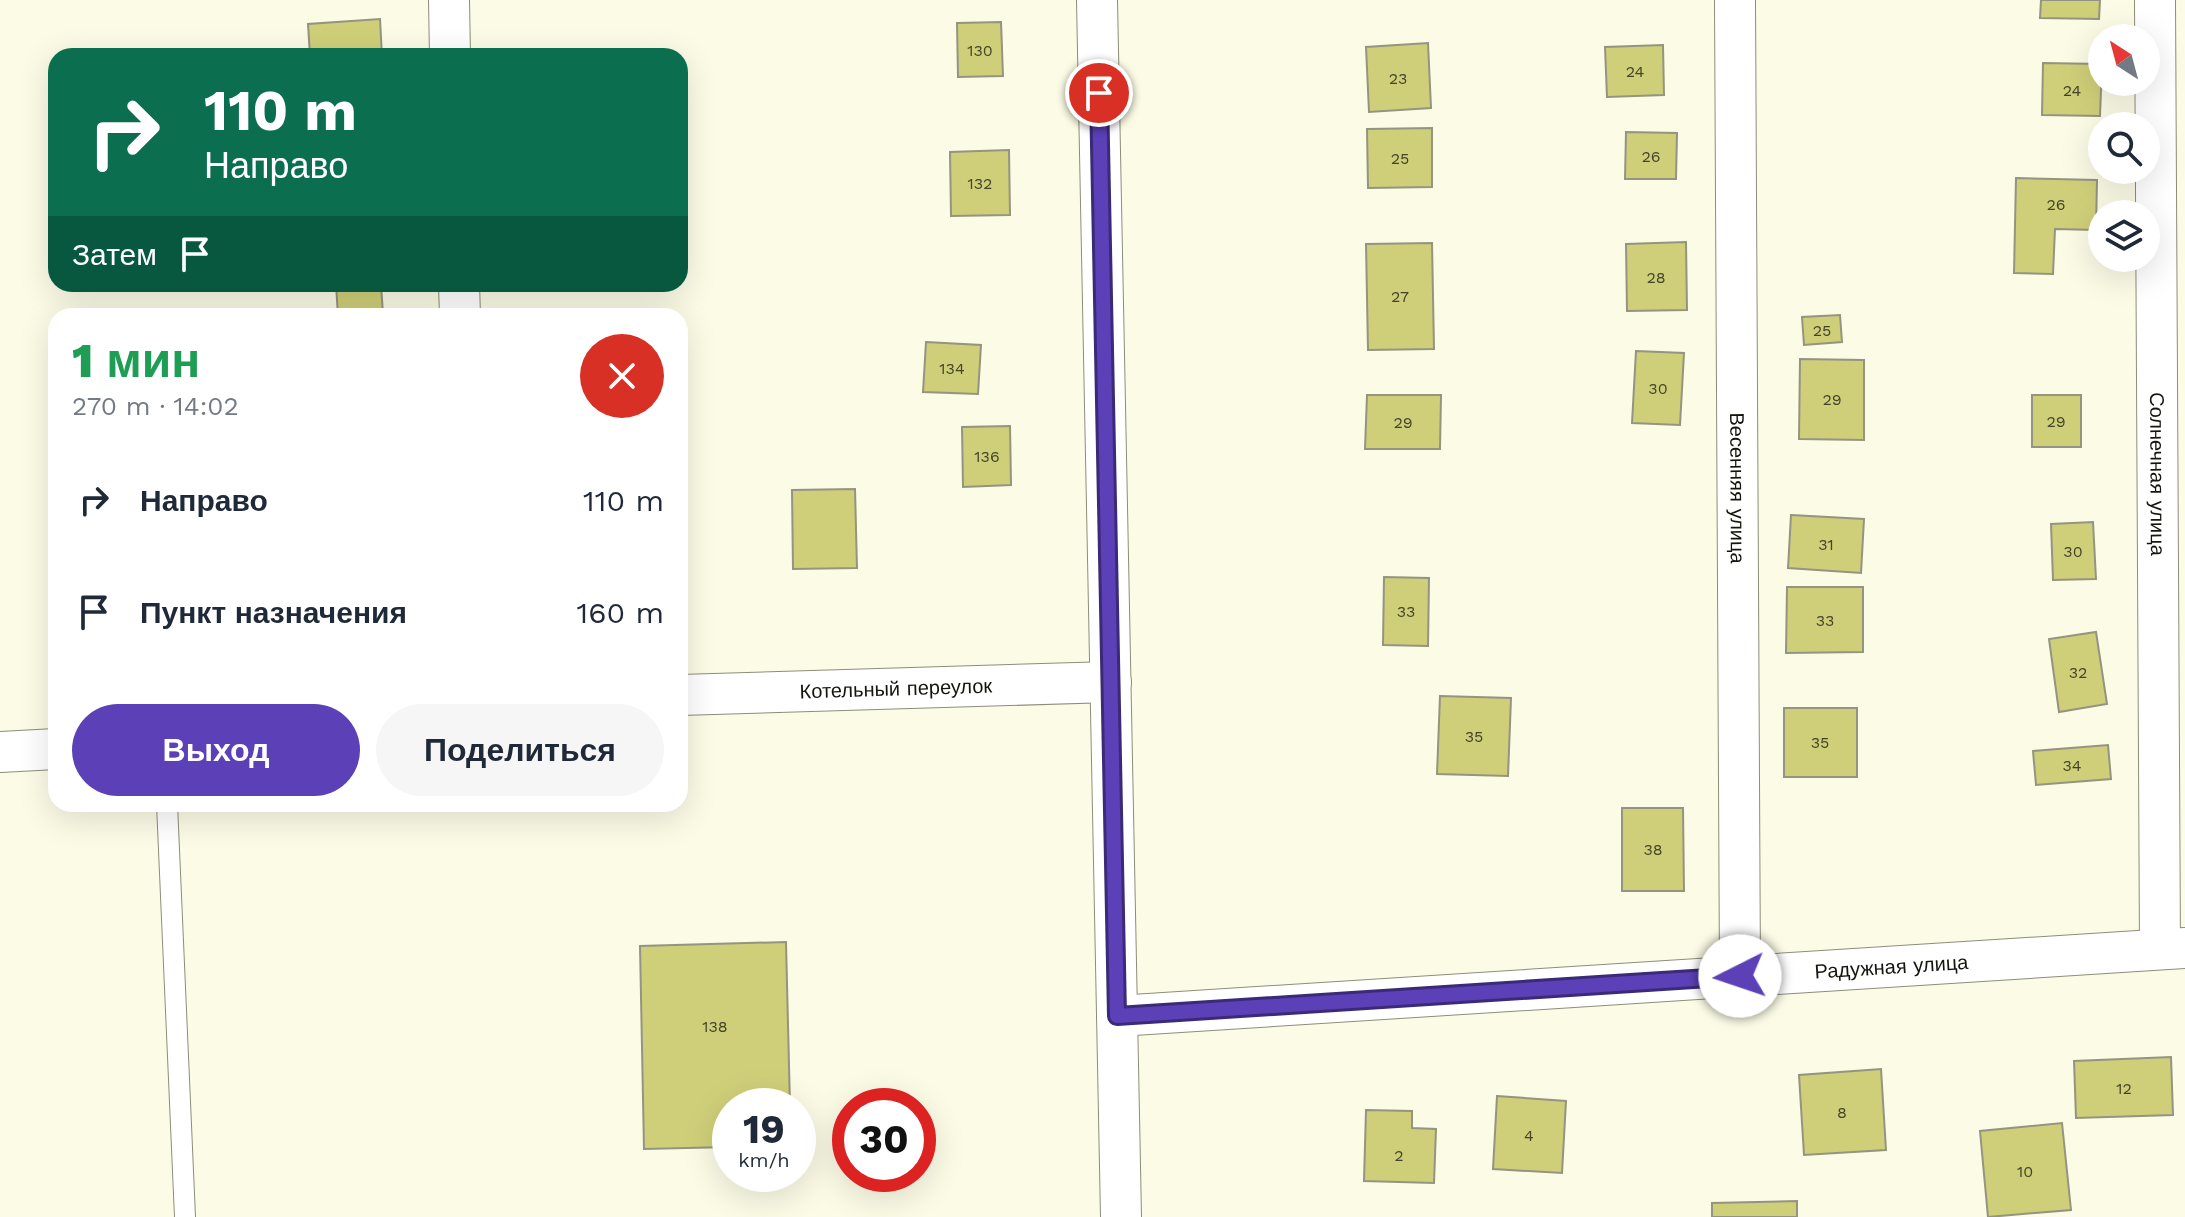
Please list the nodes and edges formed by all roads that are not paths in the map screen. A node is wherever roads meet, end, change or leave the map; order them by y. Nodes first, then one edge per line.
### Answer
1 (449, 0) edge
2 (1097, 0) edge
3 (1735, 0) edge
4 (2155, 0) edge
5 (450, 48) edge
6 (1111, 682) junction
7 (688, 695) edge
8 (48, 749) edge
9 (0, 752) edge
10 (167, 812) edge
11 (2173, 949) edge
12 (1740, 976) junction
13 (1117, 1016) junction
14 (185, 1217) edge
15 (1121, 1217) edge

1 - 5 street
2 - 6 street
3 - 12 street, Весенняя улица
4 - 11 street, Солнечная улица
6 - 7 street, Котельный переулок
6 - 13 street
8 - 9 street
10 - 14 lane
11 - 12 street, Радужная улица
12 - 13 street, Радужная улица
13 - 15 street

